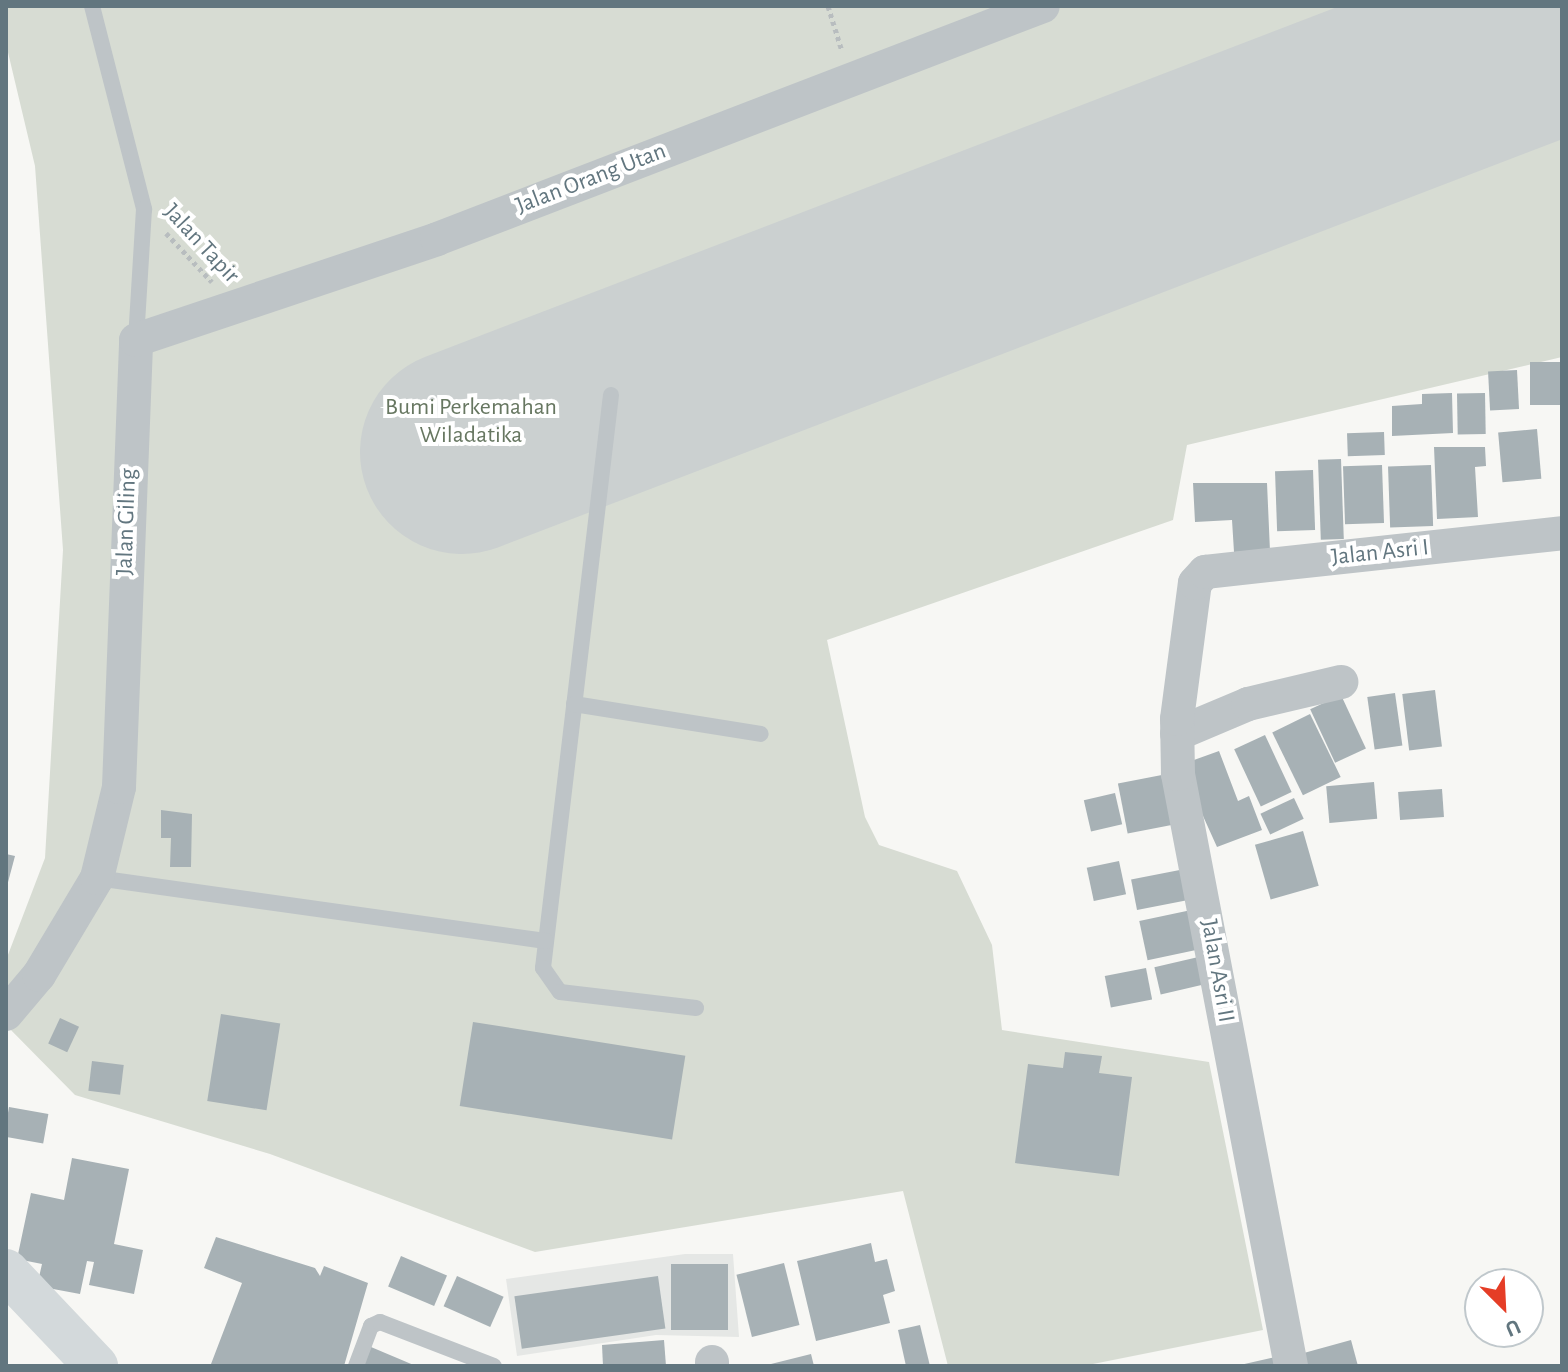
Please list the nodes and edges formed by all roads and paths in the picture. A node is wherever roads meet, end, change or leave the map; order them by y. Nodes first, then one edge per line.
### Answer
1 (92, 6) edge
2 (828, 6) edge
3 (1043, 6) edge
4 (851, 81) junction
5 (144, 209) junction
6 (232, 303) junction
7 (136, 340) junction
8 (611, 395) dead end
9 (1562, 533) edge
10 (1200, 576) joint
11 (1341, 682) dead end
12 (574, 704) junction
13 (761, 734) dead end
14 (1177, 734) junction
15 (97, 878) junction
16 (546, 941) junction
17 (696, 1008) dead end
18 (6, 1014) edge
19 (6, 1271) edge
20 (96, 1366) edge
21 (356, 1366) edge
22 (494, 1366) edge
23 (1291, 1366) edge

1 - 5 lane, Jalan Giling
2 - 4 path
3 - 4 street, Jalan Orang Utan
4 - 6 street, Jalan Orang Utan
5 - 6 path, Jalan Tapir
5 - 7 lane, Jalan Giling
6 - 7 street, Jalan Orang Utan
7 - 15 street, Jalan Giling
8 - 12 lane
9 - 10 street, Jalan Asri I
10 - 14 street, Jalan Asri II
11 - 14 street
12 - 13 lane
12 - 16 lane
14 - 23 street, Jalan Asri II
15 - 16 lane
15 - 18 street, Jalan Giling
16 - 17 lane
19 - 20 street
21 - 22 lane

